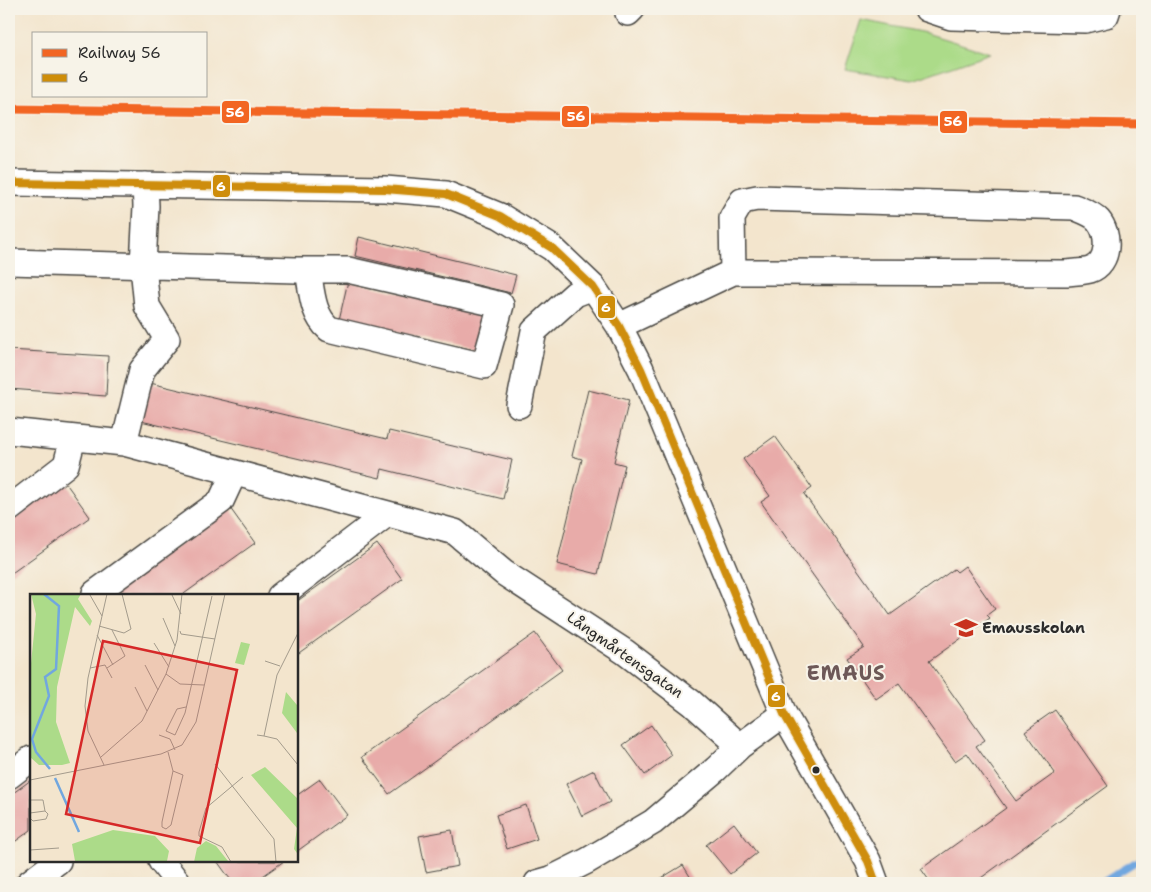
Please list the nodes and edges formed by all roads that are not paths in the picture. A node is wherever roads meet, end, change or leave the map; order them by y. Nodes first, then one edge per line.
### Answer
1 (927, 9) edge
2 (1108, 9) edge
3 (9, 183) edge
4 (144, 185) junction
5 (9, 262) edge
6 (143, 266) junction
7 (308, 270) junction
8 (733, 272) junction
9 (593, 287) junction
10 (619, 326) junction
11 (519, 405) dead end
12 (9, 431) edge
13 (73, 438) junction
14 (124, 443) junction
15 (234, 473) junction
16 (9, 509) edge
17 (387, 514) junction
18 (95, 593) dead end
19 (283, 594) edge
20 (784, 714) junction
21 (740, 746) junction
22 (30, 760) edge
23 (9, 776) edge
24 (57, 862) edge
25 (162, 862) edge
26 (29, 883) edge
27 (178, 883) edge
28 (537, 883) edge
29 (876, 883) edge

1 - 2 street
3 - 4 street
4 - 6 street
4 - 9 street
5 - 6 street
6 - 7 street
6 - 14 street
7 - 7 street
8 - 8 street
8 - 10 street
9 - 10 street
9 - 11 street
10 - 20 street
12 - 13 street, Långmårtensgatan
13 - 14 street, Långmårtensgatan
13 - 16 street
14 - 15 street, Långmårtensgatan
15 - 17 street, Långmårtensgatan
15 - 18 street
17 - 19 street
17 - 21 street, Långmårtensgatan
20 - 21 street
20 - 29 street
21 - 28 street
22 - 23 street
24 - 26 street
25 - 27 street

